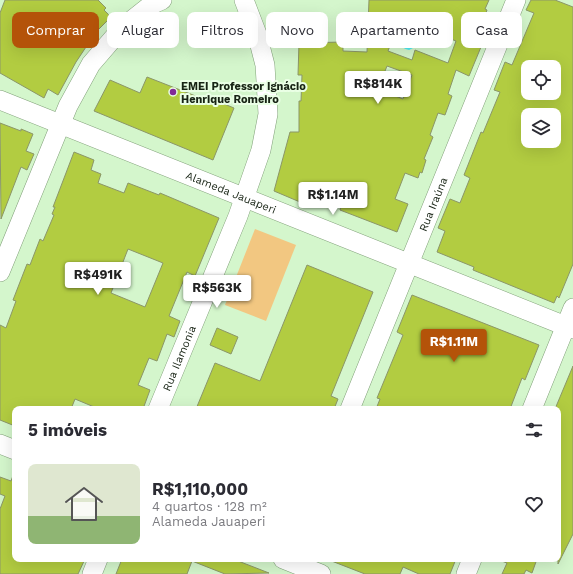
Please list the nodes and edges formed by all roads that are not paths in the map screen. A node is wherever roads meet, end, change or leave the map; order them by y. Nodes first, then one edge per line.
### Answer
1 (162, 0) edge
2 (244, 0) edge
3 (516, 0) edge
4 (0, 100) edge
5 (60, 124) junction
6 (245, 197) junction
7 (408, 264) junction
8 (0, 272) edge
9 (573, 308) edge
10 (569, 328) edge
11 (159, 406) edge
12 (351, 406) edge
13 (533, 406) edge
14 (0, 444) edge
15 (12, 449) edge
16 (97, 562) edge
17 (471, 562) edge
18 (286, 563) edge
19 (92, 574) edge
20 (321, 574) edge
21 (466, 574) edge

1 - 5 street
2 - 6 street, Rua Ilamonia
3 - 7 street, Rua Iraúna
4 - 5 street, Alameda Jauaperi
5 - 6 street, Alameda Jauaperi
5 - 8 street
6 - 7 street, Alameda Jauaperi
6 - 11 street, Rua Ilamonia
7 - 10 street, Alameda Jauaperi
7 - 12 street, Rua Iraúna
9 - 10 street
10 - 13 street
14 - 15 street
16 - 19 street
17 - 21 street
18 - 20 street

